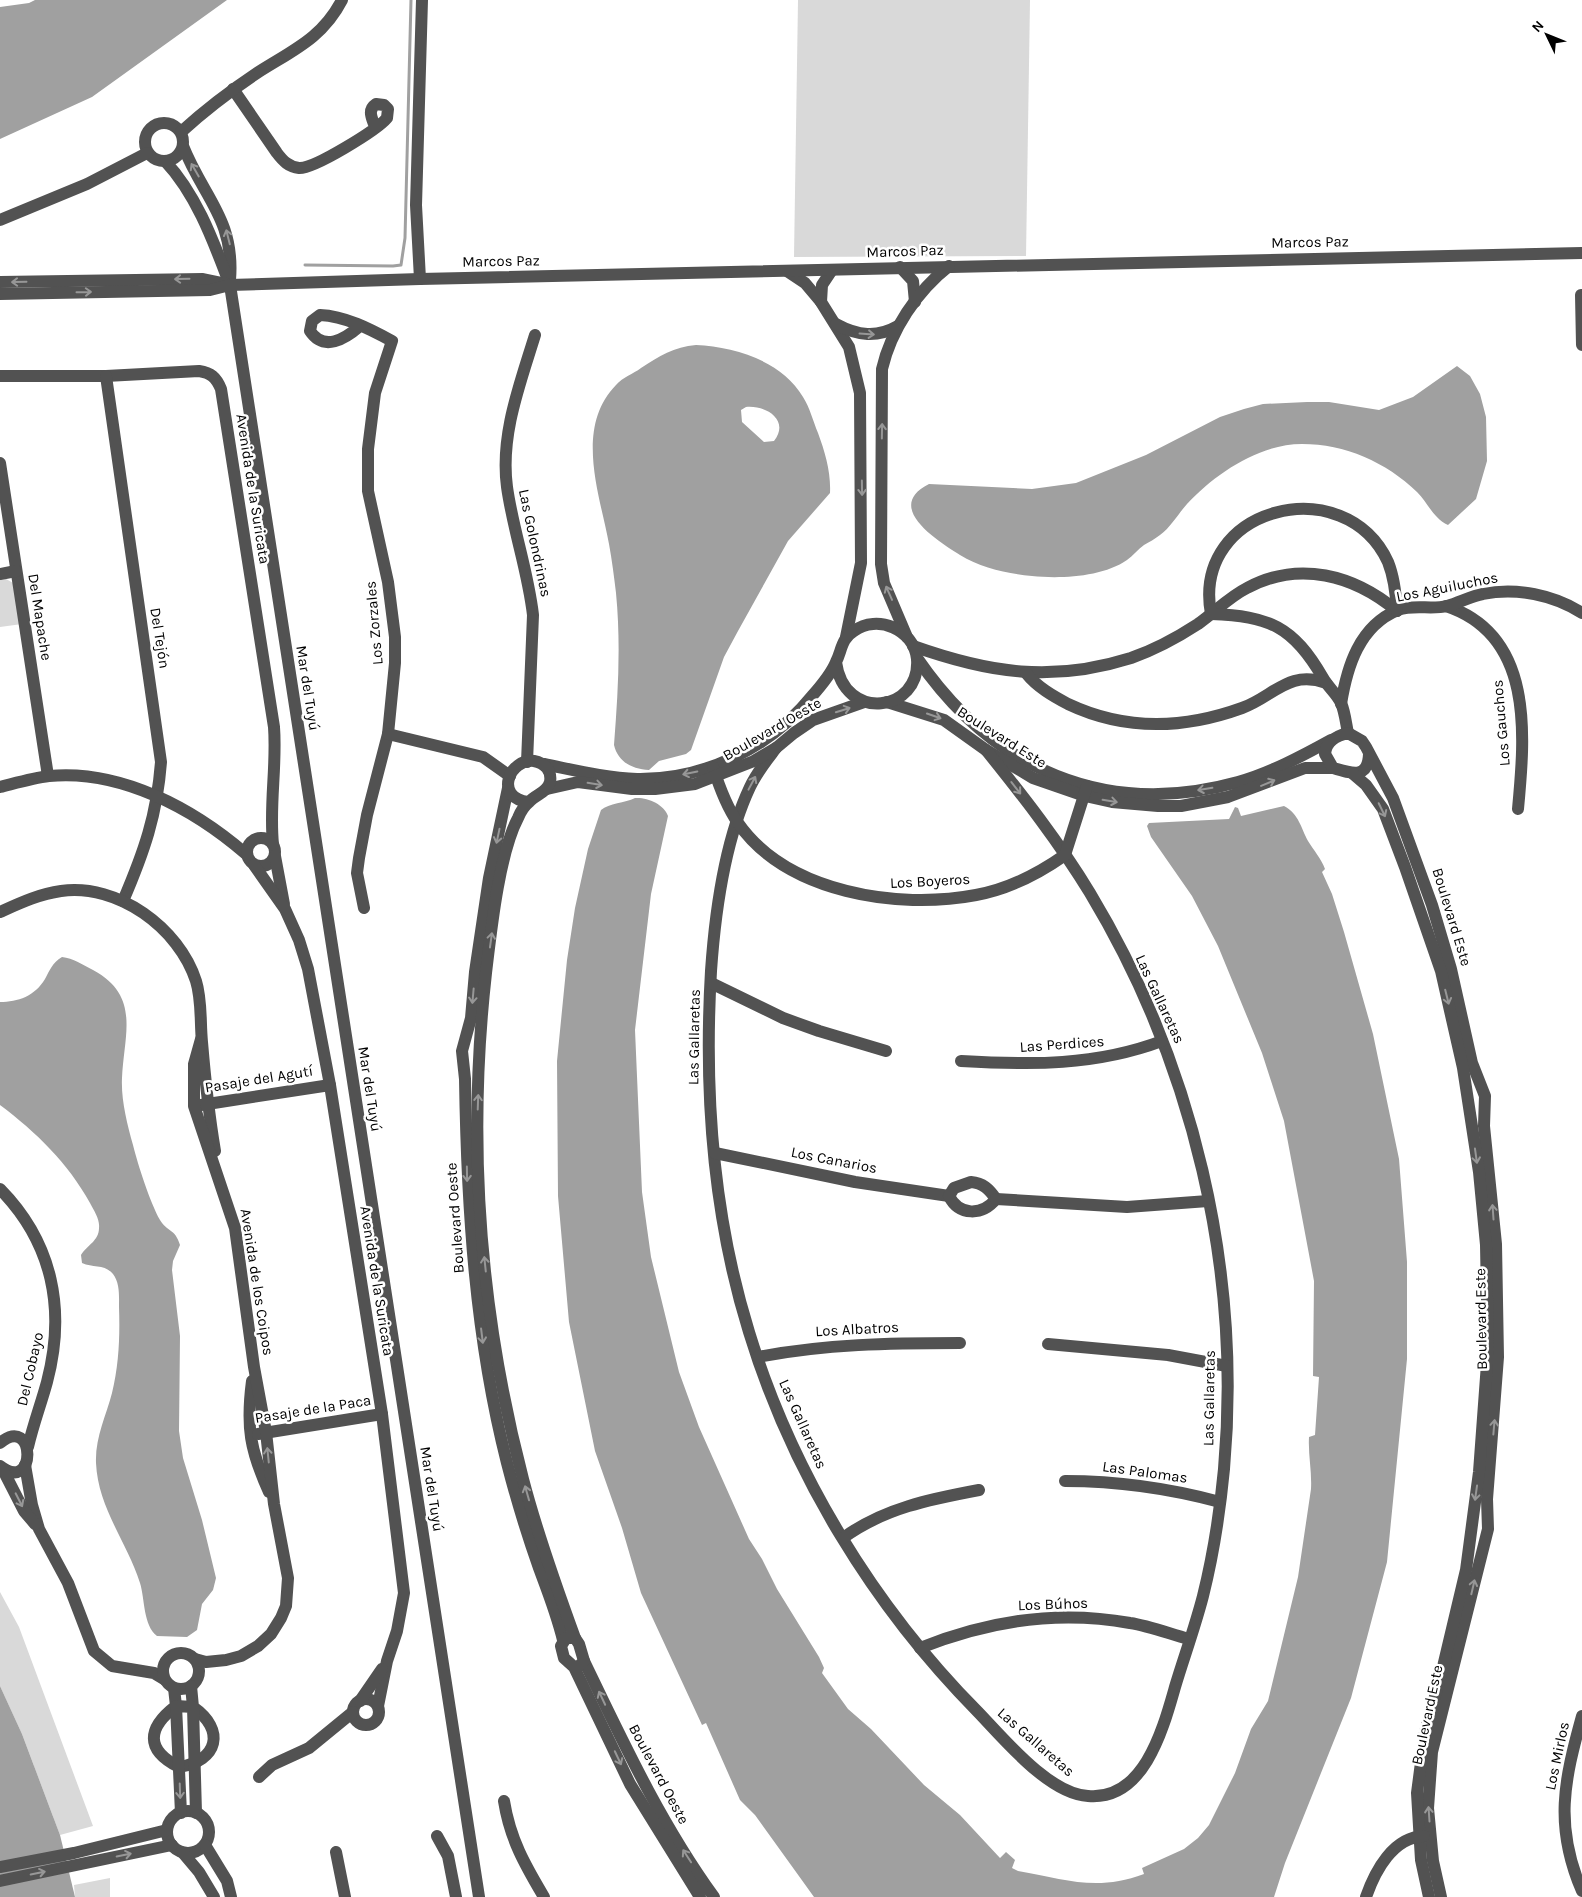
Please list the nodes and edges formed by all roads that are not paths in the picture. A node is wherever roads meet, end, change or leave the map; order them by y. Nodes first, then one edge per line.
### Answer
1 (342, 0) edge
2 (422, 0) edge
3 (233, 89) junction
4 (375, 127) dead end
5 (181, 132) junction
6 (183, 146) junction
7 (147, 153) junction
8 (166, 161) junction
9 (0, 220) edge
10 (1582, 252) edge
11 (949, 266) junction
12 (900, 267) junction
13 (832, 270) junction
14 (787, 271) junction
15 (420, 279) junction
16 (0, 282) edge
17 (230, 285) junction
18 (0, 294) edge
19 (1580, 295) dead end
20 (820, 302) junction
21 (915, 302) junction
22 (836, 324) junction
23 (360, 326) dead end
24 (898, 326) junction
25 (535, 335) dead end
26 (1582, 345) edge
27 (0, 376) edge
28 (106, 376) junction
29 (0, 463) edge
30 (16, 571) junction
31 (0, 574) edge
32 (1446, 606) junction
33 (1397, 610) junction
34 (1582, 613) edge
35 (1211, 614) junction
36 (846, 638) junction
37 (912, 647) junction
38 (836, 662) junction
39 (1026, 673) junction
40 (1326, 683) junction
41 (864, 702) junction
42 (887, 702) junction
43 (1341, 704) junction
44 (388, 734) junction
45 (1348, 734) junction
46 (1331, 740) junction
47 (776, 748) junction
48 (986, 750) junction
49 (1369, 754) junction
50 (527, 762) junction
51 (544, 764) junction
52 (1333, 768) junction
53 (715, 772) junction
54 (1352, 774) junction
55 (48, 776) junction
56 (509, 782) junction
57 (0, 786) edge
58 (548, 789) junction
59 (1086, 791) junction
60 (158, 797) junction
61 (528, 802) junction
62 (1518, 809) dead end
63 (737, 822) junction
64 (260, 850) junction
65 (1065, 856) junction
66 (1412, 865) junction
67 (123, 901) junction
68 (364, 908) dead end
69 (285, 909) junction
70 (490, 909) junction
71 (0, 912) edge
72 (1446, 970) junction
73 (711, 983) junction
74 (201, 1039) junction
75 (1162, 1041) junction
76 (464, 1043) junction
77 (480, 1048) junction
78 (886, 1050) dead end
79 (960, 1061) dead end
80 (479, 1062) junction
81 (463, 1067) junction
82 (1479, 1080) junction
83 (330, 1084) junction
84 (1465, 1087) junction
85 (208, 1104) junction
86 (194, 1106) junction
87 (1468, 1106) junction
88 (1484, 1108) junction
89 (472, 1143) junction
90 (715, 1153) junction
91 (218, 1173) junction
92 (0, 1189) edge
93 (949, 1196) junction
94 (996, 1200) junction
95 (1208, 1201) junction
96 (1491, 1244) junction
97 (960, 1343) dead end
98 (1048, 1344) dead end
99 (758, 1357) junction
100 (1227, 1366) junction
101 (254, 1367) junction
102 (1492, 1382) junction
103 (382, 1414) junction
104 (34, 1422) junction
105 (266, 1432) junction
106 (249, 1436) junction
107 (4, 1440) edge
108 (28, 1447) junction
109 (25, 1465) junction
110 (1, 1467) edge
111 (1065, 1481) dead end
112 (979, 1490) dead end
113 (1220, 1502) junction
114 (274, 1504) junction
115 (1472, 1520) junction
116 (1488, 1522) junction
117 (39, 1529) junction
118 (843, 1538) junction
119 (1469, 1544) junction
120 (1484, 1548) junction
121 (569, 1639) junction
122 (1189, 1639) junction
123 (920, 1648) junction
124 (195, 1659) junction
125 (387, 1661) junction
126 (214, 1662) junction
127 (164, 1663) junction
128 (579, 1664) junction
129 (140, 1670) junction
130 (1447, 1672) junction
131 (164, 1678) junction
132 (195, 1681) junction
133 (174, 1688) junction
134 (176, 1706) junction
135 (357, 1706) junction
136 (378, 1706) junction
137 (193, 1707) junction
138 (1582, 1716) edge
139 (366, 1725) junction
140 (331, 1732) junction
141 (194, 1765) junction
142 (179, 1767) junction
143 (259, 1777) dead end
144 (504, 1801) dead end
145 (181, 1813) junction
146 (196, 1813) junction
147 (168, 1830) junction
148 (437, 1836) dead end
149 (1424, 1836) junction
150 (172, 1845) junction
151 (205, 1845) junction
152 (336, 1852) dead end
153 (183, 1853) junction
154 (75, 1859) junction
155 (0, 1867) edge
156 (694, 1878) junction
157 (0, 1881) edge
158 (1582, 1891) edge
159 (230, 1893) edge
160 (214, 1897) edge
161 (345, 1897) edge
162 (456, 1897) edge
163 (479, 1897) edge
164 (544, 1897) edge
165 (700, 1897) edge
166 (714, 1897) edge
167 (1366, 1897) edge
168 (1429, 1897) edge
169 (1441, 1897) edge

1 - 3 street
2 - 15 street
3 - 4 street
3 - 5 street
5 - 6 street
5 - 7 street
6 - 8 street
17 -> 6 street
7 - 8 street
7 - 9 street
8 - 17 street
10 - 11 street, Marcos Paz
11 - 12 street, Marcos Paz
11 - 21 street
12 - 13 street, Marcos Paz
12 - 21 street
13 - 14 street, Marcos Paz
13 - 20 street
14 - 15 street, Marcos Paz
14 - 20 street
15 - 17 street, Marcos Paz
17 -> 16 street
18 -> 17 street
17 - 163 street, Mar del Tuyú
19 - 26 street
20 - 22 street
21 - 24 street
22 -> 24 street
22 -> 36 street
23 - 44 street, Los Zorzales
37 -> 24 street
25 - 50 street, Las Golondrinas
27 - 28 street, Avenida de la Suricata
28 - 60 street, Del Tejón
28 - 64 street, Avenida de la Suricata
29 - 30 street, Del Mapache
30 - 31 street
30 - 55 street, Del Mapache
32 - 33 street, Los Aguiluchos
32 - 34 street, Los Aguiluchos
32 - 62 street, Los Gauchos
33 - 35 street
33 - 35 street
33 - 43 street, Los Aguiluchos
35 - 39 street
35 - 40 street
36 - 37 street
36 - 38 street
37 - 39 street
37 - 42 street
37 - 59 street, Boulevard Este
38 - 41 street
38 - 53 street, Boulevard Oeste
39 - 40 street
40 - 43 street
41 - 42 street
47 -> 41 street, Boulevard Oeste
42 -> 48 street, Boulevard Este
43 - 45 street
44 - 56 street
44 - 68 street, Los Zorzales
45 - 46 street
45 - 49 street
46 - 52 street
46 -> 59 street, Boulevard Este
47 - 53 street, Boulevard Oeste
63 -> 47 street, Las Gallaretas
48 - 59 street, Boulevard Este
48 -> 65 street, Las Gallaretas
49 - 54 street
49 - 66 street, Boulevard Este
50 - 51 street
50 - 56 street
53 -> 51 street, Boulevard Oeste
51 - 58 street
52 - 54 street
59 -> 52 street, Boulevard Este
58 -> 53 street, Boulevard Oeste
53 - 63 street, Los Boyeros
54 -> 66 street, Boulevard Este
55 - 57 street
55 - 60 street
56 - 61 street
56 -> 70 street, Boulevard Oeste
58 - 61 street
59 - 65 street
60 - 64 street
60 - 67 street, Del Tejón
61 - 70 street, Boulevard Oeste
63 - 65 street, Los Boyeros
63 - 73 street, Las Gallaretas
64 - 69 street, Avenida de la Suricata
64 - 69 street, Avenida de la Suricata
65 - 75 street, Las Gallaretas
66 - 72 street, Boulevard Este
67 - 71 street, Avenida de los Coipos
67 - 74 street, Avenida de los Coipos
69 - 83 street, Avenida de la Suricata
70 -> 76 street, Boulevard Oeste
77 -> 70 street, Boulevard Oeste
72 - 82 street, Boulevard Este
72 -> 84 street, Boulevard Este
73 - 78 street
73 - 90 street, Las Gallaretas
74 - 85 street, Avenida de los Coipos
74 - 86 street, Avenida de los Coipos
75 - 79 street, Las Perdices
75 - 95 street, Las Gallaretas
76 - 77 street
76 - 81 street, Boulevard Oeste
77 - 80 street, Boulevard Oeste
80 - 81 street
89 -> 80 street, Boulevard Oeste
81 - 89 street, Boulevard Oeste
82 - 84 street
82 - 88 street, Boulevard Este
83 - 85 street, Pasaje del Agutí
83 - 103 street, Avenida de la Suricata
84 - 87 street, Boulevard Este
85 - 86 street, Pasaje del Agutí
85 - 91 street, Avenida de los Coipos
86 - 91 street, Avenida de los Coipos
87 - 88 street
87 -> 96 street, Boulevard Este
96 -> 88 street, Boulevard Este
89 - 121 street, Boulevard Oeste
90 - 93 street, Los Canarios
90 - 99 street, Las Gallaretas
91 - 101 street, Avenida de los Coipos
92 - 104 street, Del Cobayo
93 - 94 street
93 - 94 street
94 - 95 street
95 - 100 street, Las Gallaretas
96 - 102 street, Boulevard Este
97 - 99 street, Los Albatros
98 - 100 street
99 - 118 street, Las Gallaretas
100 - 113 street, Las Gallaretas
101 - 105 street, Avenida de los Coipos
101 - 106 street, Avenida de los Coipos
102 -> 115 street, Boulevard Este
116 -> 102 street, Boulevard Este
103 - 105 street, Pasaje de la Paca
103 - 125 street, Avenida de la Suricata
104 - 107 street, Del Cobayo
104 - 108 street, Del Cobayo
105 - 106 street, Pasaje de la Paca
114 -> 105 street, Avenida de los Coipos
106 - 114 street, Avenida de los Coipos
107 - 108 street
108 - 109 street, Del Cobayo
109 - 110 street
109 - 117 street, Del Cobayo
110 -> 117 street
111 - 113 street, Las Palomas
112 - 118 street
113 - 122 street, Las Gallaretas
114 - 126 street, Avenida de los Coipos
115 - 116 street
115 - 119 street, Boulevard Este
116 - 120 street, Boulevard Este
117 - 129 street
118 - 123 street, Las Gallaretas
119 - 120 street
119 - 130 street, Boulevard Este
130 -> 120 street, Boulevard Este
121 - 128 street
121 - 128 street
122 - 123 street, Los Búhos
122 - 123 street, Las Gallaretas
124 - 126 street, Avenida de los Coipos
124 - 127 street
124 - 132 street
125 - 135 street, Avenida de la Suricata
125 - 136 street, Avenida de la Suricata
126 - 132 street, Avenida de los Coipos
127 - 129 street
127 - 131 street
128 - 156 street, Boulevard Oeste
129 - 131 street
130 - 149 street, Boulevard Este
131 - 133 street
132 - 133 street
132 - 137 street
133 - 134 street
134 - 137 street
134 - 142 street
134 - 142 street
135 - 136 street
135 - 139 street
135 - 140 street, Avenida de la Suricata
136 - 139 street, Avenida de la Suricata
137 - 141 street
137 - 141 street
138 - 158 street, Los Mirlos
139 - 140 street, Avenida de la Suricata
140 - 143 street, Avenida de la Suricata
141 - 142 street
141 - 146 street
142 -> 145 street
144 - 164 street
145 - 146 street
145 - 147 street
146 - 151 street
147 - 150 street
147 - 154 street
148 - 162 street
149 - 167 street
149 - 168 street, Boulevard Este
149 - 169 street, Boulevard Este
150 - 153 street
154 -> 150 street
151 - 153 street
151 - 159 street
152 - 161 street
153 - 160 street
154 - 155 street
157 -> 154 street
156 - 165 street, Boulevard Oeste
156 - 166 street, Boulevard Oeste
159 - 160 street

